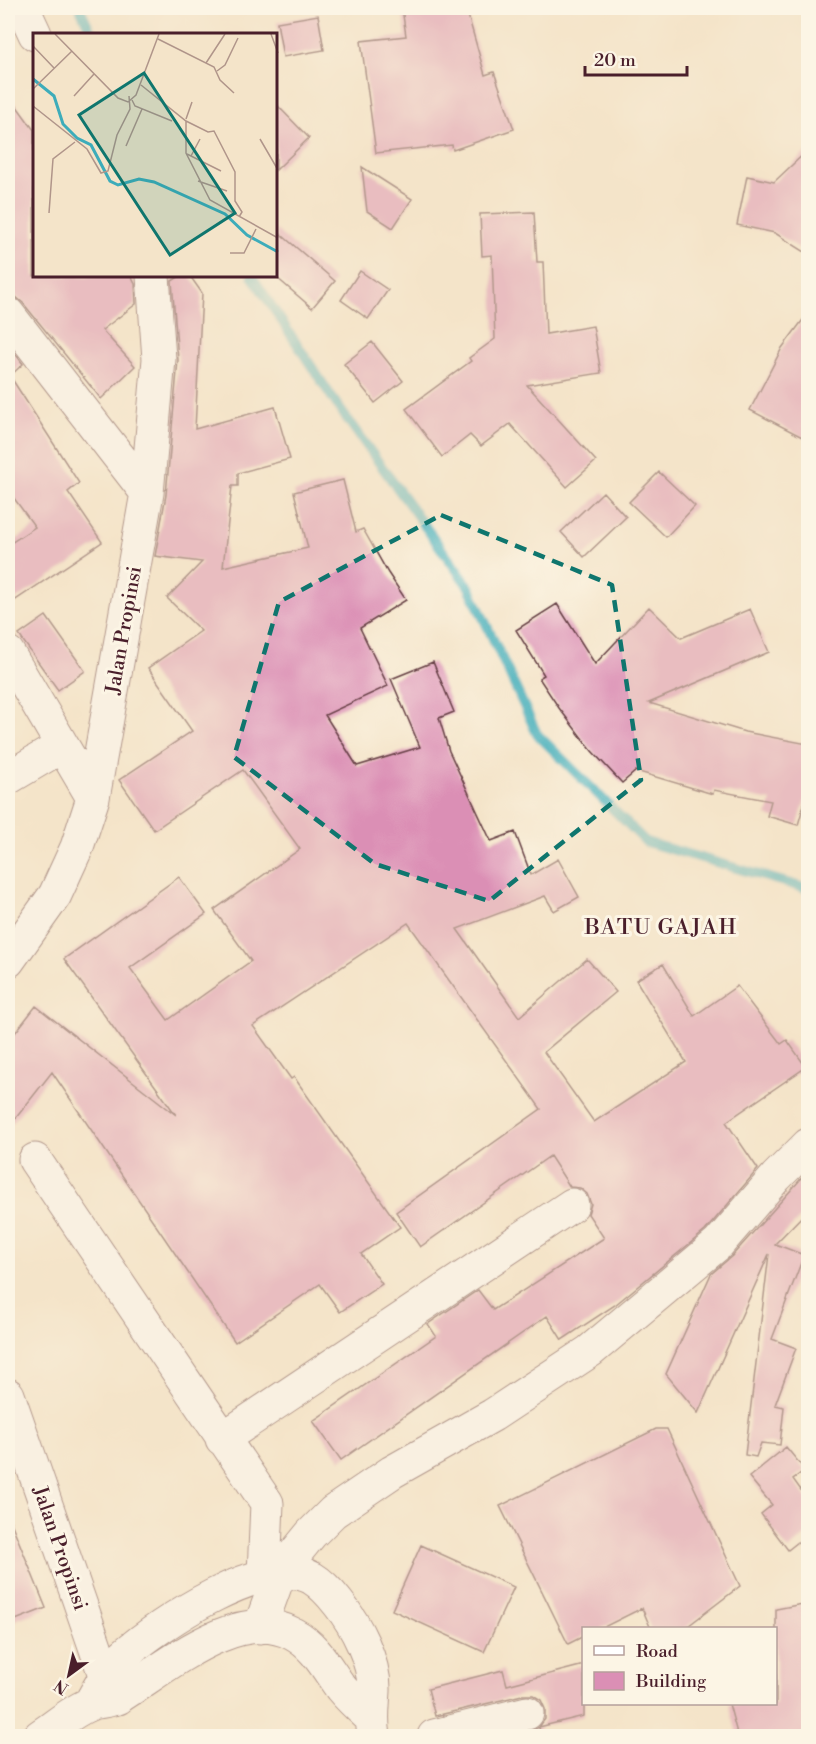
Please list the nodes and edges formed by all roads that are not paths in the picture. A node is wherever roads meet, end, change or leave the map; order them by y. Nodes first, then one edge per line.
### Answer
1 (23, 8) edge
2 (36, 33) edge
3 (153, 278) edge
4 (8, 314) edge
5 (147, 493) junction
6 (8, 653) edge
7 (62, 746) junction
8 (8, 778) edge
9 (93, 798) junction
10 (8, 961) edge
11 (808, 1145) edge
12 (35, 1160) dead end
13 (572, 1205) dead end
14 (8, 1395) edge
15 (222, 1439) junction
16 (272, 1573) junction
17 (260, 1627) junction
18 (104, 1692) junction
19 (527, 1713) dead end
20 (372, 1727) edge
21 (40, 1737) edge
22 (434, 1737) edge

1 - 2 main road
3 - 5 main road, Jalan Propinsi
4 - 5 main road
5 - 9 main road, Jalan Propinsi
6 - 7 main road
7 - 8 main road
7 - 9 main road
9 - 10 main road, Jalan Propinsi
11 - 16 main road
12 - 15 main road
13 - 15 main road
14 - 18 main road, Jalan Propinsi
15 - 16 main road
16 - 17 main road
16 - 18 main road
16 - 20 main road
17 - 18 main road
17 - 20 main road
18 - 21 main road
19 - 22 main road

